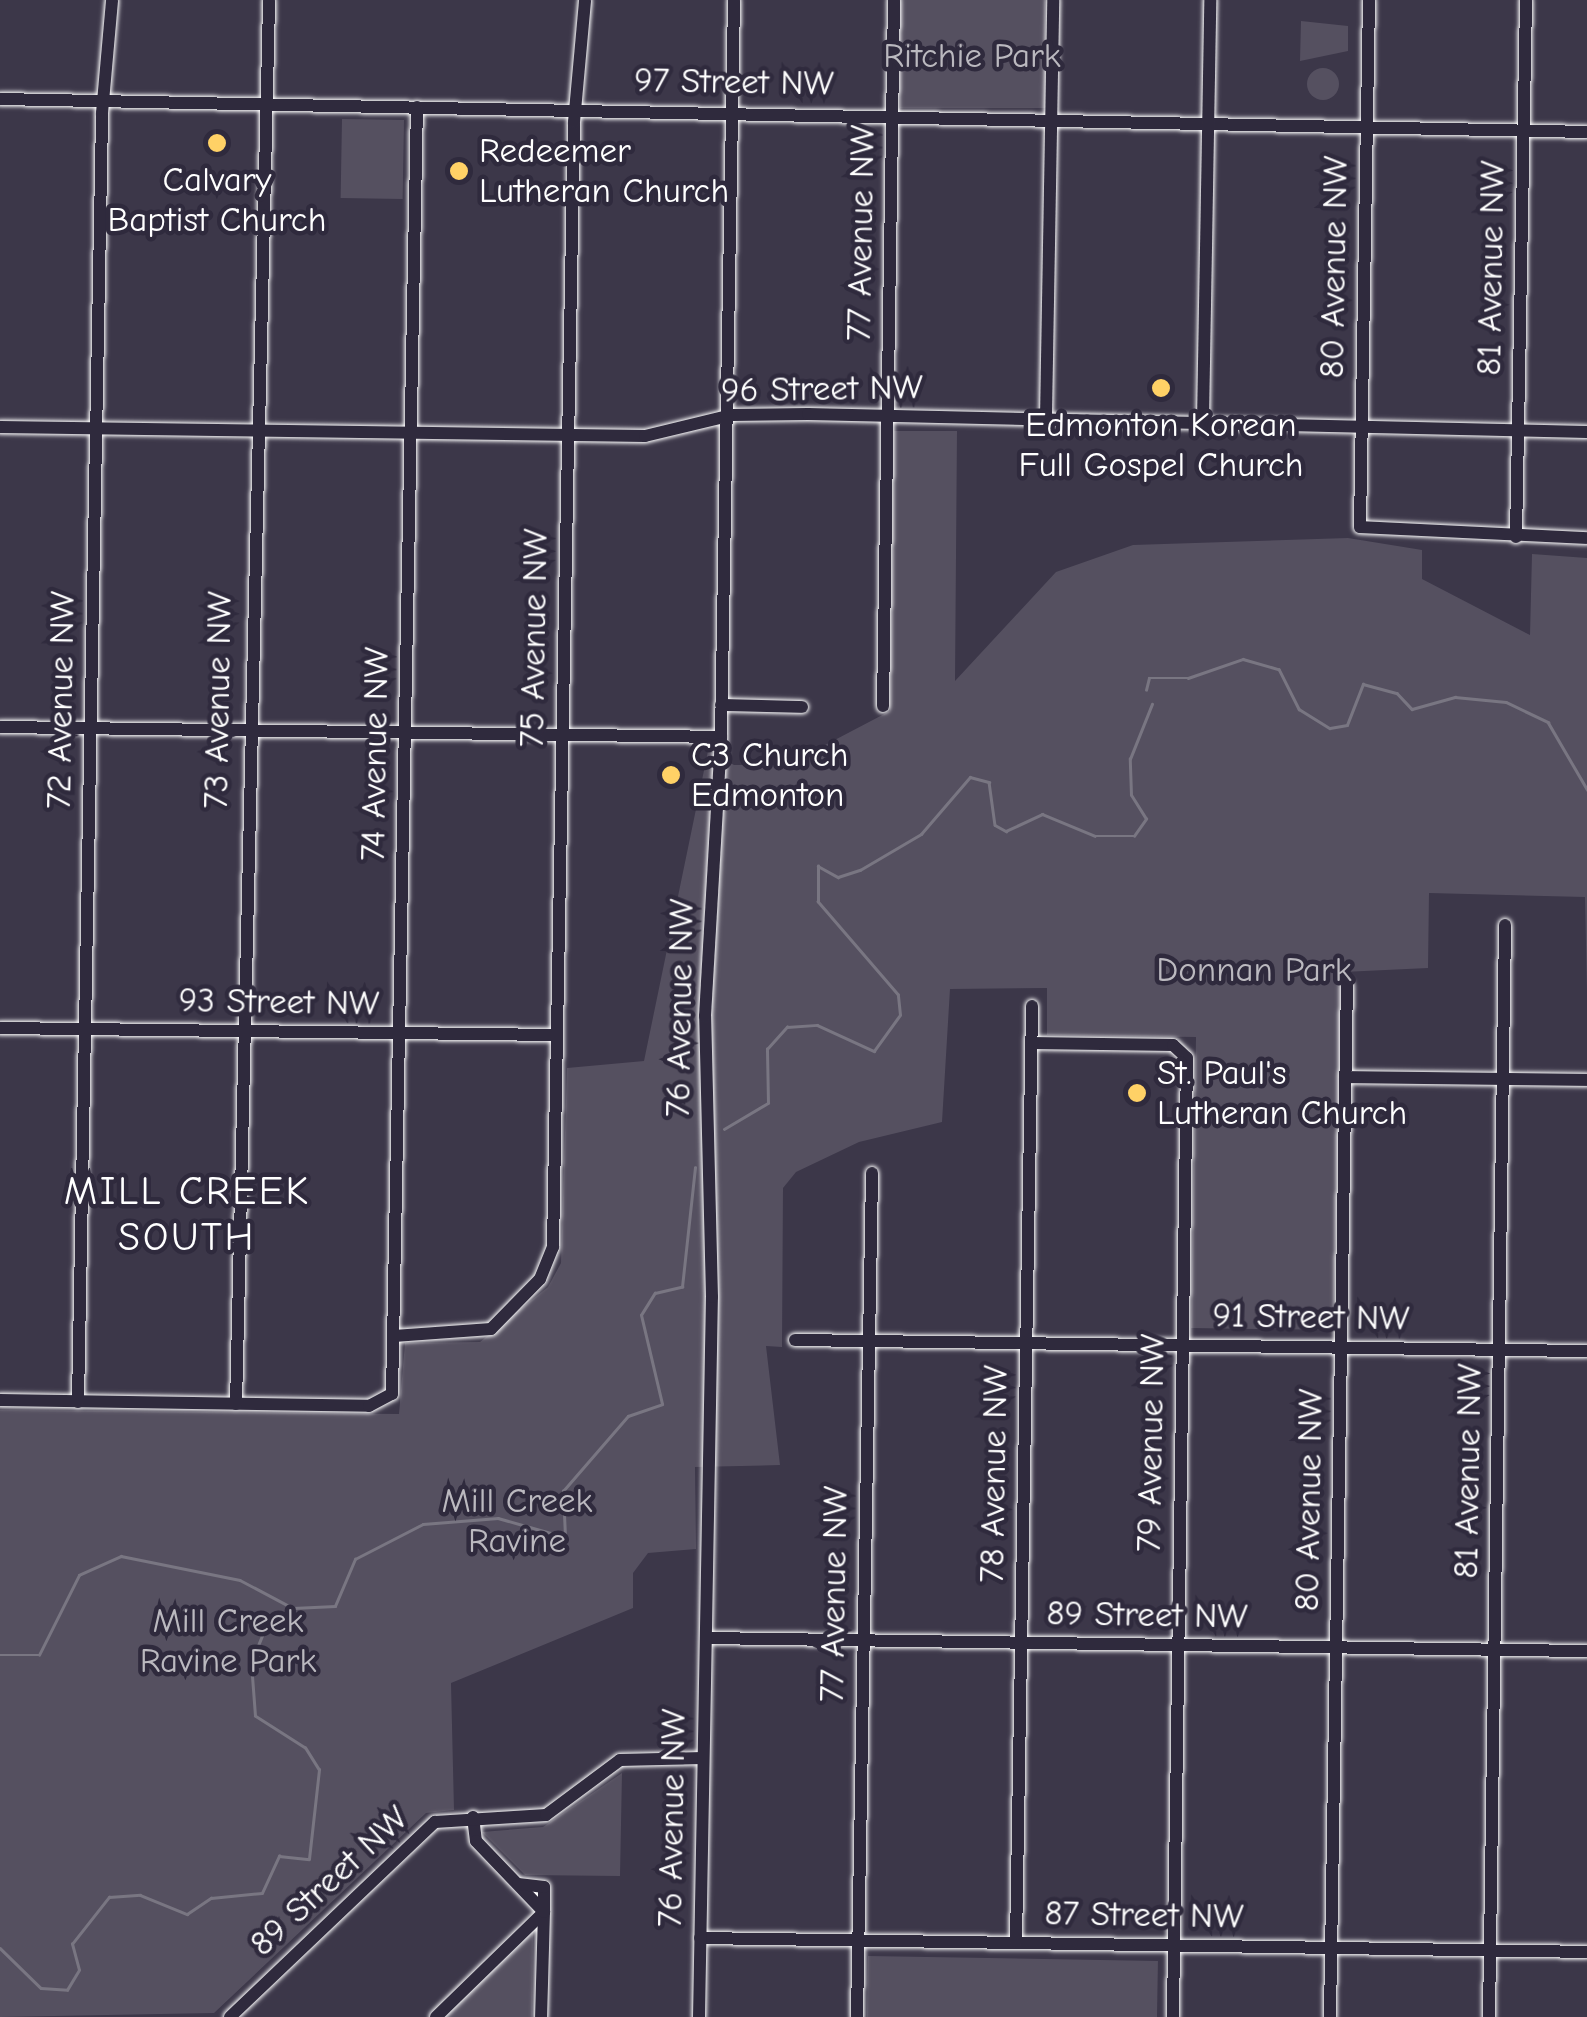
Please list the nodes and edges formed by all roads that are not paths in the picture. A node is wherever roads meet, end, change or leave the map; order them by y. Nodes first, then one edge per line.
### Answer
1 (112, 0) edge
2 (269, 0) edge
3 (585, 0) edge
4 (734, 0) edge
5 (894, 0) edge
6 (1053, 0) edge
7 (1210, 0) edge
8 (1369, 0) edge
9 (1526, 0) edge
10 (0, 99) edge
11 (106, 102) junction
12 (260, 104) junction
13 (417, 107) junction
14 (578, 110) junction
15 (732, 112) junction
16 (893, 115) junction
17 (1050, 118) junction
18 (1208, 122) junction
19 (1366, 126) junction
20 (1523, 130) junction
21 (1587, 132) edge
22 (889, 415) junction
23 (726, 416) junction
24 (1046, 418) junction
25 (1202, 420) junction
26 (1360, 426) junction
27 (0, 427) edge
28 (95, 429) junction
29 (1518, 430) junction
30 (253, 431) junction
31 (1587, 432) edge
32 (410, 433) junction
33 (568, 435) junction
34 (1516, 538) junction
35 (1587, 538) edge
36 (721, 705) junction
37 (883, 706) dead end
38 (802, 707) dead end
39 (0, 727) edge
40 (91, 728) junction
41 (248, 730) junction
42 (405, 732) junction
43 (563, 734) junction
44 (721, 737) junction
45 (1505, 926) dead end
46 (1347, 984) dead end
47 (1032, 1006) dead end
48 (0, 1028) edge
49 (85, 1028) junction
50 (242, 1031) junction
51 (400, 1033) junction
52 (557, 1035) junction
53 (1031, 1043) junction
54 (1345, 1077) junction
55 (1503, 1079) junction
56 (1587, 1080) edge
57 (872, 1173) dead end
58 (394, 1336) junction
59 (795, 1340) dead end
60 (869, 1341) junction
61 (1026, 1343) junction
62 (1183, 1345) junction
63 (1341, 1347) junction
64 (1499, 1349) junction
65 (1587, 1350) edge
66 (0, 1400) edge
67 (78, 1402) junction
68 (236, 1404) junction
69 (706, 1638) junction
70 (864, 1640) junction
71 (1021, 1643) junction
72 (1178, 1645) junction
73 (1336, 1648) junction
74 (1495, 1650) junction
75 (1587, 1651) edge
76 (703, 1758) junction
77 (473, 1816) junction
78 (544, 1912) junction
79 (700, 1938) junction
80 (858, 1941) junction
81 (1016, 1943) junction
82 (1174, 1946) junction
83 (1332, 1948) junction
84 (1490, 1950) junction
85 (1587, 1952) edge
86 (230, 2017) edge
87 (436, 2017) edge
88 (541, 2017) edge
89 (699, 2017) edge
90 (857, 2017) edge
91 (1172, 2017) edge
92 (1330, 2017) edge
93 (1488, 2017) edge

1 - 11 street, 72 Avenue NW
2 - 12 street, 73 Avenue NW
3 - 14 street, 75 Avenue NW
4 - 15 street, 76 Avenue NW
5 - 16 street, 77 Avenue NW
6 - 17 street
7 - 18 street
8 - 19 street, 80 Avenue NW
9 - 20 street, 81 Avenue NW
10 - 11 street, 97 Street NW
11 - 12 street, 97 Street NW
11 - 28 street, 72 Avenue NW
12 - 13 street, 97 Street NW
12 - 30 street, 73 Avenue NW
13 - 14 street, 97 Street NW
13 - 32 street, 74 Avenue NW
14 - 15 street, 97 Street NW
14 - 33 street, 75 Avenue NW
15 - 16 street, 97 Street NW
15 - 23 street, 76 Avenue NW
16 - 17 street, 97 Street NW
16 - 22 street, 77 Avenue NW
17 - 18 street, 97 Street NW
17 - 24 street
18 - 19 street, 97 Street NW
18 - 25 street
19 - 20 street, 97 Street NW
19 - 26 street, 80 Avenue NW
20 - 21 street, 97 Street NW
20 - 29 street, 81 Avenue NW
22 - 23 street, 96 Street NW
22 - 24 street, 96 Street NW
22 - 37 street, 77 Avenue NW
23 - 33 street, 96 Street NW
23 - 36 street, 76 Avenue NW
24 - 25 street, 96 Street NW
25 - 26 street, 96 Street NW
26 - 29 street, 96 Street NW
26 - 34 street, 80 Avenue NW
27 - 28 street, 96 Street NW
28 - 30 street, 96 Street NW
28 - 40 street, 72 Avenue NW
29 - 31 street, 96 Street NW
29 - 34 street, 81 Avenue NW
30 - 32 street, 96 Street NW
30 - 41 street, 73 Avenue NW
32 - 33 street, 96 Street NW
32 - 42 street, 74 Avenue NW
33 - 43 street, 75 Avenue NW
34 - 35 street
36 - 38 street
36 - 44 street, 76 Avenue NW
39 - 40 street
40 - 41 street
40 - 49 street, 72 Avenue NW
41 - 42 street
41 - 50 street, 73 Avenue NW
42 - 43 street
42 - 51 street, 74 Avenue NW
43 - 44 street
43 - 52 street, 75 Avenue NW
44 - 69 street, 76 Avenue NW
45 - 55 street, 81 Avenue NW
46 - 54 street, 80 Avenue NW
47 - 53 street, 78 Avenue NW
48 - 49 street, 93 Street NW
49 - 50 street, 93 Street NW
49 - 67 street, 72 Avenue NW
50 - 51 street, 93 Street NW
50 - 68 street, 73 Avenue NW
51 - 52 street, 93 Street NW
51 - 58 street, 74 Avenue NW
52 - 58 street, 75 Avenue NW
53 - 61 street, 78 Avenue NW
53 - 62 street, 79 Avenue NW
54 - 55 street
54 - 63 street, 80 Avenue NW
55 - 56 street
55 - 64 street, 81 Avenue NW
57 - 60 street, 77 Avenue NW
58 - 68 street, 74 Avenue NW
59 - 60 street, 91 Street NW
60 - 61 street, 91 Street NW
60 - 70 street, 77 Avenue NW
61 - 62 street, 91 Street NW
61 - 71 street, 78 Avenue NW
62 - 63 street, 91 Street NW
62 - 72 street, 79 Avenue NW
63 - 64 street, 91 Street NW
63 - 73 street, 80 Avenue NW
64 - 65 street, 91 Street NW
64 - 74 street, 81 Avenue NW
66 - 67 street
67 - 68 street
69 - 70 street, 89 Street NW
69 - 76 street, 76 Avenue NW
70 - 71 street, 89 Street NW
70 - 80 street, 77 Avenue NW
71 - 72 street, 89 Street NW
71 - 81 street, 78 Avenue NW
72 - 73 street, 89 Street NW
72 - 82 street, 79 Avenue NW
73 - 74 street, 89 Street NW
73 - 83 street, 80 Avenue NW
74 - 75 street, 89 Street NW
74 - 84 street, 81 Avenue NW
76 - 77 street, 89 Street NW
76 - 79 street, 76 Avenue NW
77 - 78 street
77 - 86 street, 89 Street NW
78 - 87 street
78 - 88 street
79 - 80 street, 87 Street NW
79 - 89 street, 76 Avenue NW
80 - 81 street, 87 Street NW
80 - 90 street, 77 Avenue NW
81 - 82 street, 87 Street NW
82 - 83 street, 87 Street NW
82 - 91 street, 79 Avenue NW
83 - 84 street, 87 Street NW
83 - 92 street, 80 Avenue NW
84 - 85 street, 87 Street NW
84 - 93 street, 81 Avenue NW

